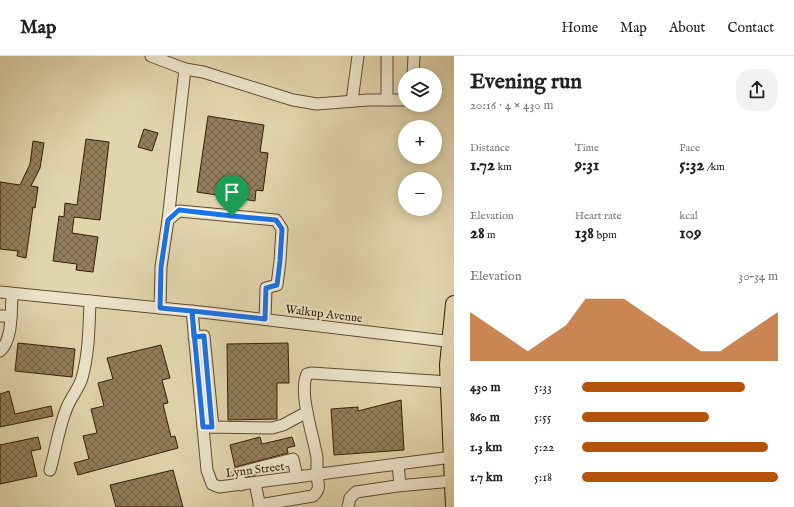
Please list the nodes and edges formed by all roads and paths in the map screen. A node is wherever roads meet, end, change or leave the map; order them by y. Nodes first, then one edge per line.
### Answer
1 (154, 56) edge
2 (358, 56) edge
3 (387, 56) edge
4 (414, 56) edge
5 (413, 68) edge
6 (185, 69) junction
7 (387, 100) junction
8 (398, 100) edge
9 (352, 101) junction
10 (168, 220) junction
11 (0, 292) edge
12 (12, 294) junction
13 (90, 301) junction
14 (454, 304) edge
15 (160, 308) junction
16 (192, 311) junction
17 (5, 316) edge
18 (265, 319) junction
19 (452, 342) edge
20 (0, 350) edge
21 (449, 382) junction
22 (307, 412) junction
23 (208, 427) junction
24 (452, 457) junction
25 (398, 464) junction
26 (50, 470) dead end
27 (317, 475) junction
28 (297, 477) junction
29 (453, 482) junction
30 (255, 483) junction
31 (241, 485) junction
32 (400, 485) junction
33 (260, 506) edge
34 (348, 507) edge
35 (454, 507) edge

1 - 6 street
2 - 9 street
3 - 7 street
4 - 5 street
6 - 9 street
6 - 10 street
7 - 8 street
7 - 9 street
10 - 15 street
10 - 18 street
11 - 12 street, Walkup Avenue
12 - 13 street, Walkup Avenue
12 - 17 street
13 - 15 street, Walkup Avenue
13 - 26 street
14 - 19 highway
15 - 16 street, Walkup Avenue
16 - 18 street, Walkup Avenue
16 - 23 street, Lynn Street
17 - 20 street
18 - 19 street, Walkup Avenue
19 - 21 highway
21 - 22 street
21 - 24 highway
22 - 23 street
22 - 27 street
23 - 31 street, Lynn Street
24 - 25 street, Lynn Street
24 - 29 highway
25 - 27 street, Lynn Street
25 - 32 street
27 - 28 street, Lynn Street
27 - 33 street
28 - 30 street, Lynn Street
28 - 31 street
29 - 32 street
29 - 35 highway
30 - 31 street, Lynn Street
30 - 33 street
32 - 34 street

